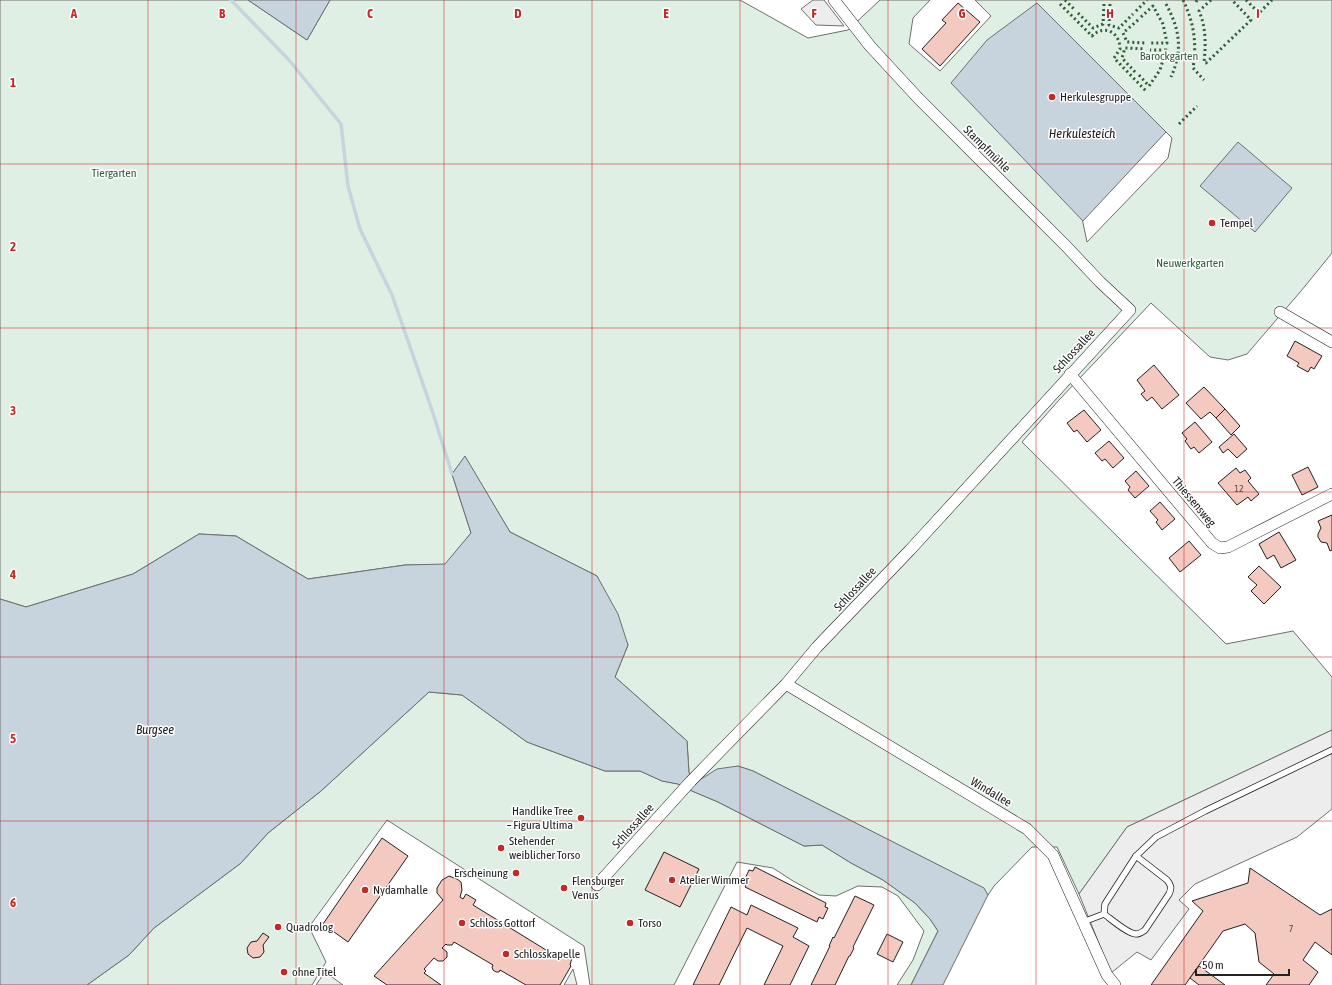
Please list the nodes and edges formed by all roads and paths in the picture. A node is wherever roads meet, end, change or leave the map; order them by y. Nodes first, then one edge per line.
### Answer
1 (834, 0) edge
2 (1130, 310) joint
3 (1280, 312) dead end
4 (1332, 342) edge
5 (1070, 374) junction
6 (1332, 494) edge
7 (786, 684) junction
8 (1332, 750) edge
9 (1136, 856) junction
10 (597, 885) dead end
11 (1104, 914) junction
12 (1083, 922) junction
13 (1116, 985) edge

1 - 2 street, Stampfmühle
2 - 5 street, Schlossallee
3 - 4 street
5 - 6 street, Thiessensweg
5 - 7 street, Schlossallee
7 - 10 street, Schlossallee
7 - 12 street, Windallee
8 - 9 lane
9 - 11 lane
9 - 11 lane
11 - 12 lane
12 - 13 street, Windallee

